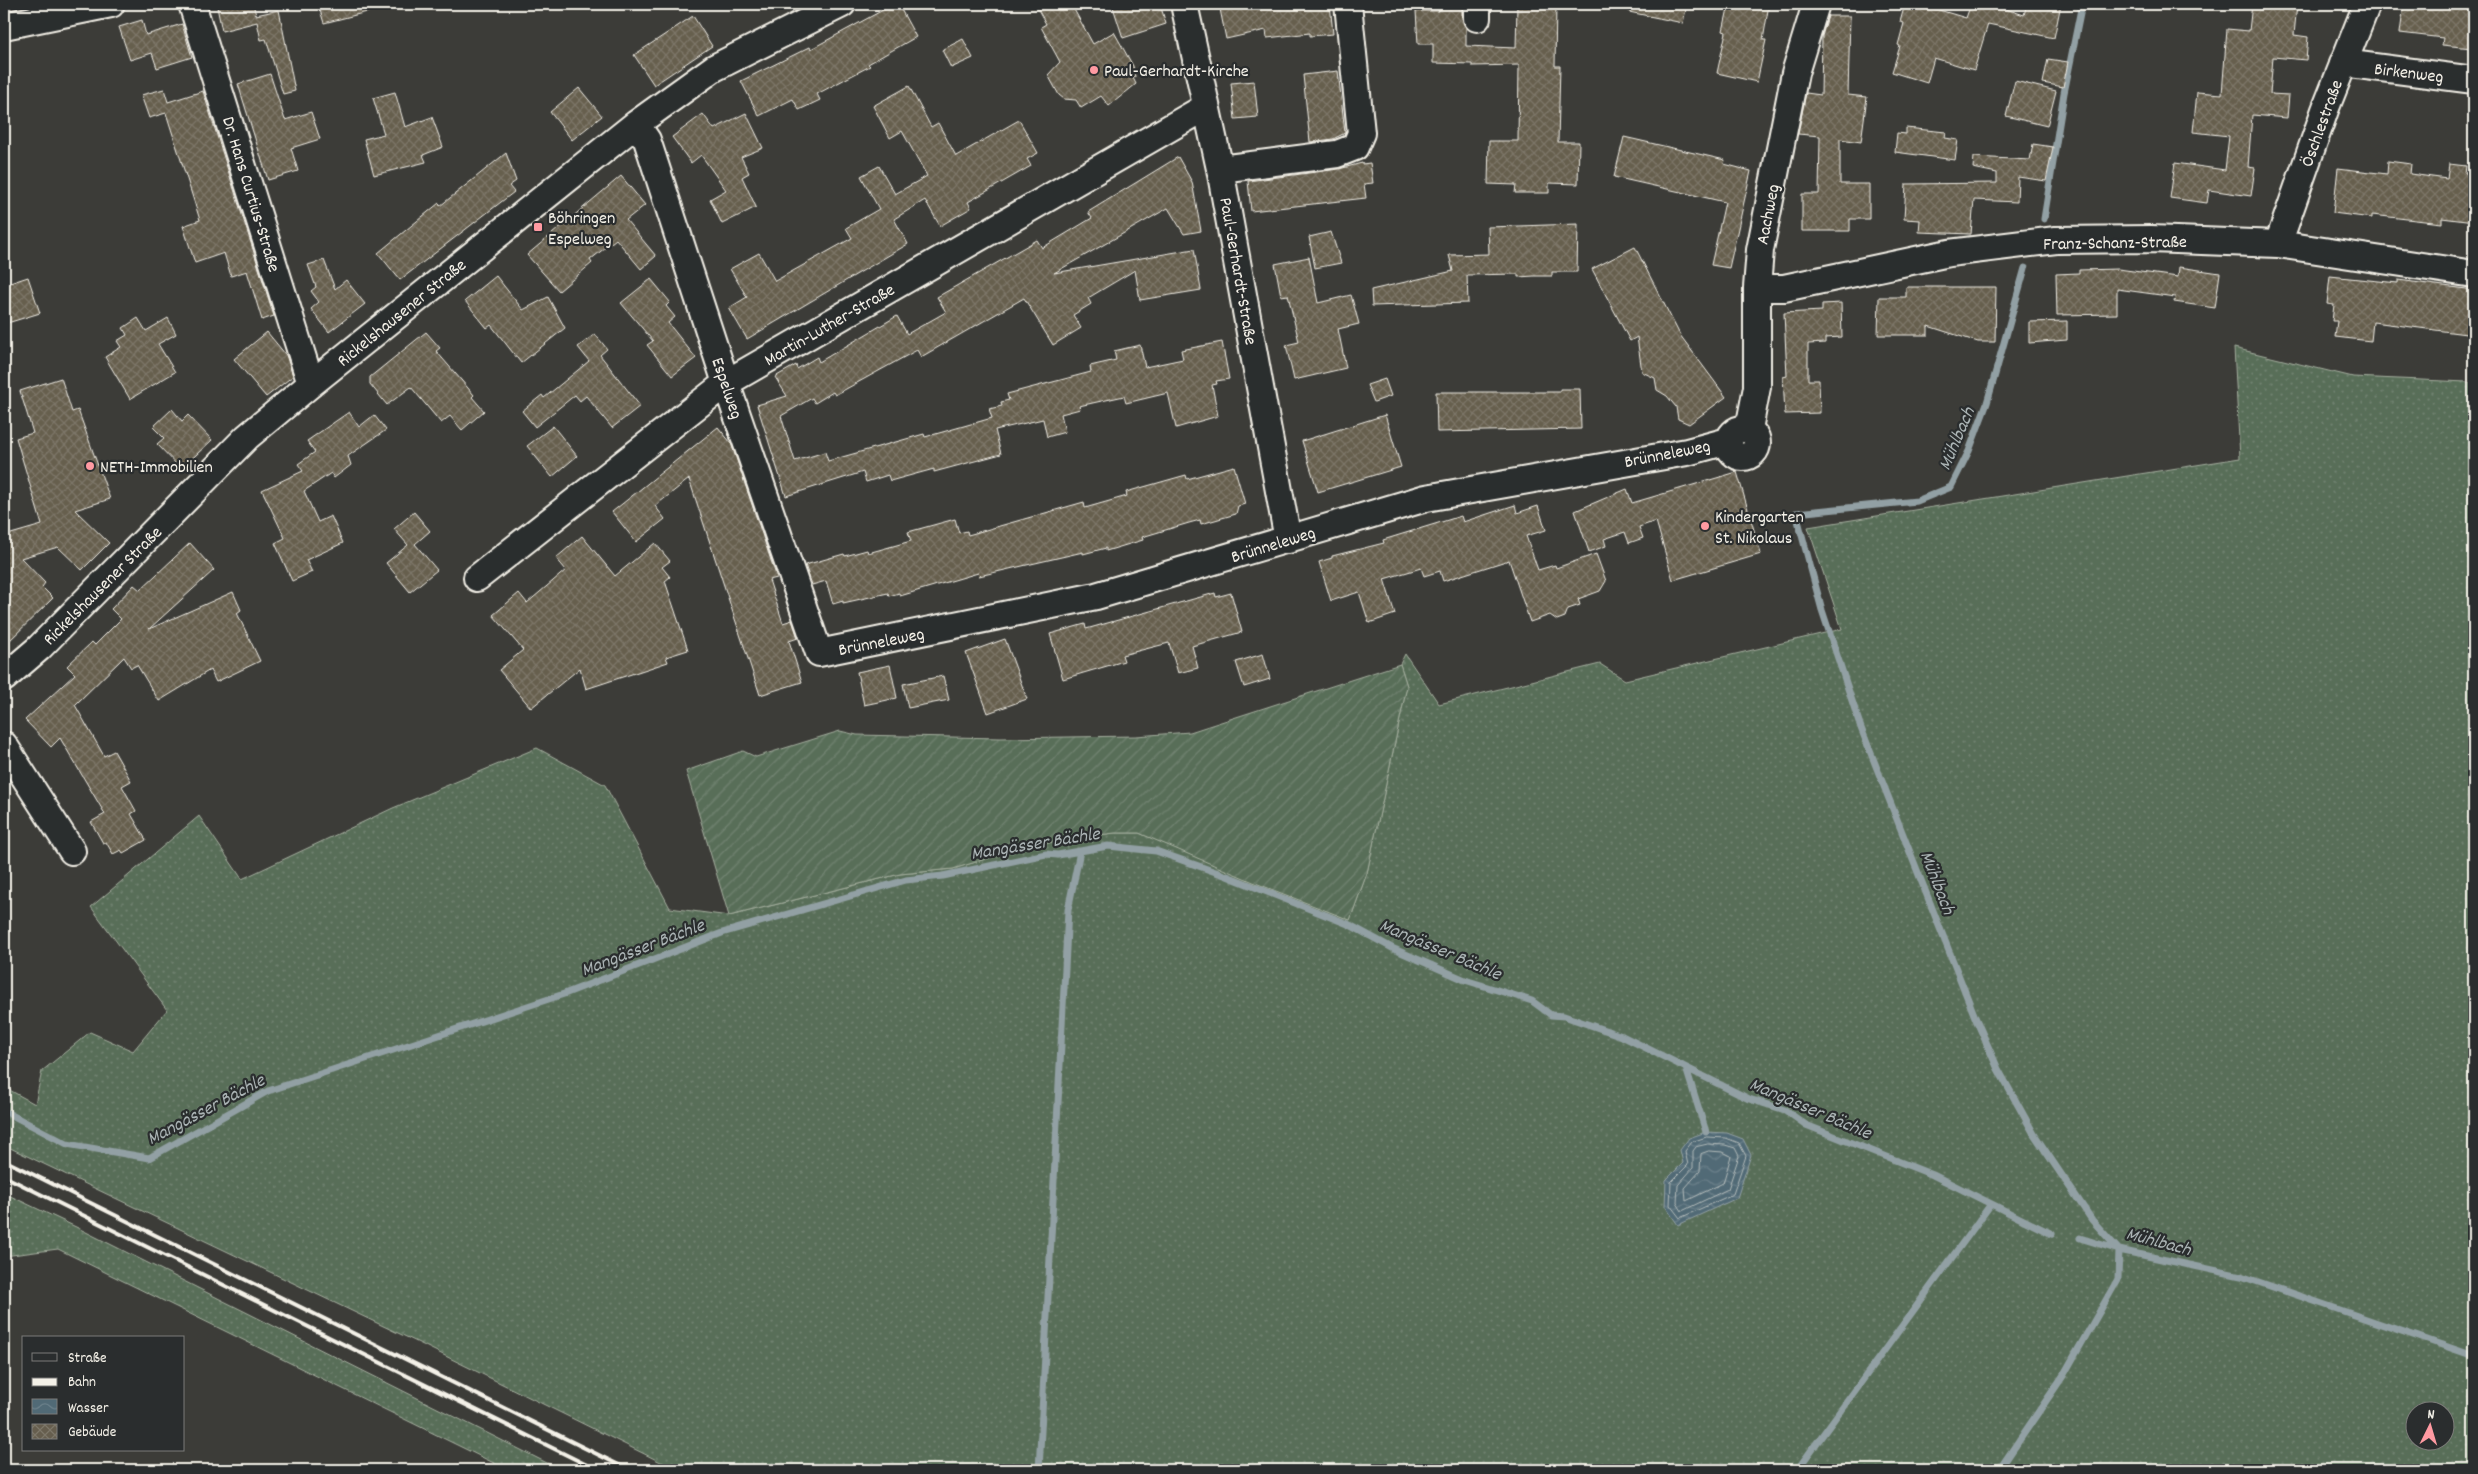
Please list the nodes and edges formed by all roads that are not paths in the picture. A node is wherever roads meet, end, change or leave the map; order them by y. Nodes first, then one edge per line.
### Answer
1 (111, 4) edge
2 (192, 4) edge
3 (842, 4) edge
4 (1184, 4) edge
5 (1348, 4) edge
6 (1816, 4) edge
7 (2367, 4) edge
8 (4, 26) edge
9 (2343, 64) junction
10 (2474, 80) edge
11 (1206, 107) junction
12 (636, 124) junction
13 (1220, 169) junction
14 (2278, 244) junction
15 (2474, 274) edge
16 (1757, 288) junction
17 (726, 382) junction
18 (311, 384) junction
19 (1739, 435) joint
20 (1288, 540) junction
21 (477, 578) dead end
22 (819, 653) joint
23 (4, 678) edge
24 (4, 745) edge
25 (72, 851) dead end

1 - 8 street
2 - 18 street, Dr. Hans Curtius-Straße
3 - 12 street, Rickelshausener Straße
4 - 11 street, Paul-Gerhardt-Straße
5 - 13 street
6 - 16 street, Aachweg
7 - 9 street, Öschlestraße
9 - 10 street, Birkenweg
9 - 14 street, Öschlestraße
11 - 13 street, Paul-Gerhardt-Straße
11 - 17 street, Martin-Luther-Straße
12 - 17 street, Espelweg
12 - 18 street, Rickelshausener Straße
13 - 20 street, Paul-Gerhardt-Straße
14 - 15 street, Franz-Schanz-Straße
14 - 16 street, Franz-Schanz-Straße
16 - 19 street, Aachweg
17 - 21 street, Martin-Luther-Straße
17 - 22 street, Espelweg
18 - 23 street, Rickelshausener Straße
19 - 20 street, Brünneleweg
20 - 22 street, Brünneleweg
24 - 25 street

